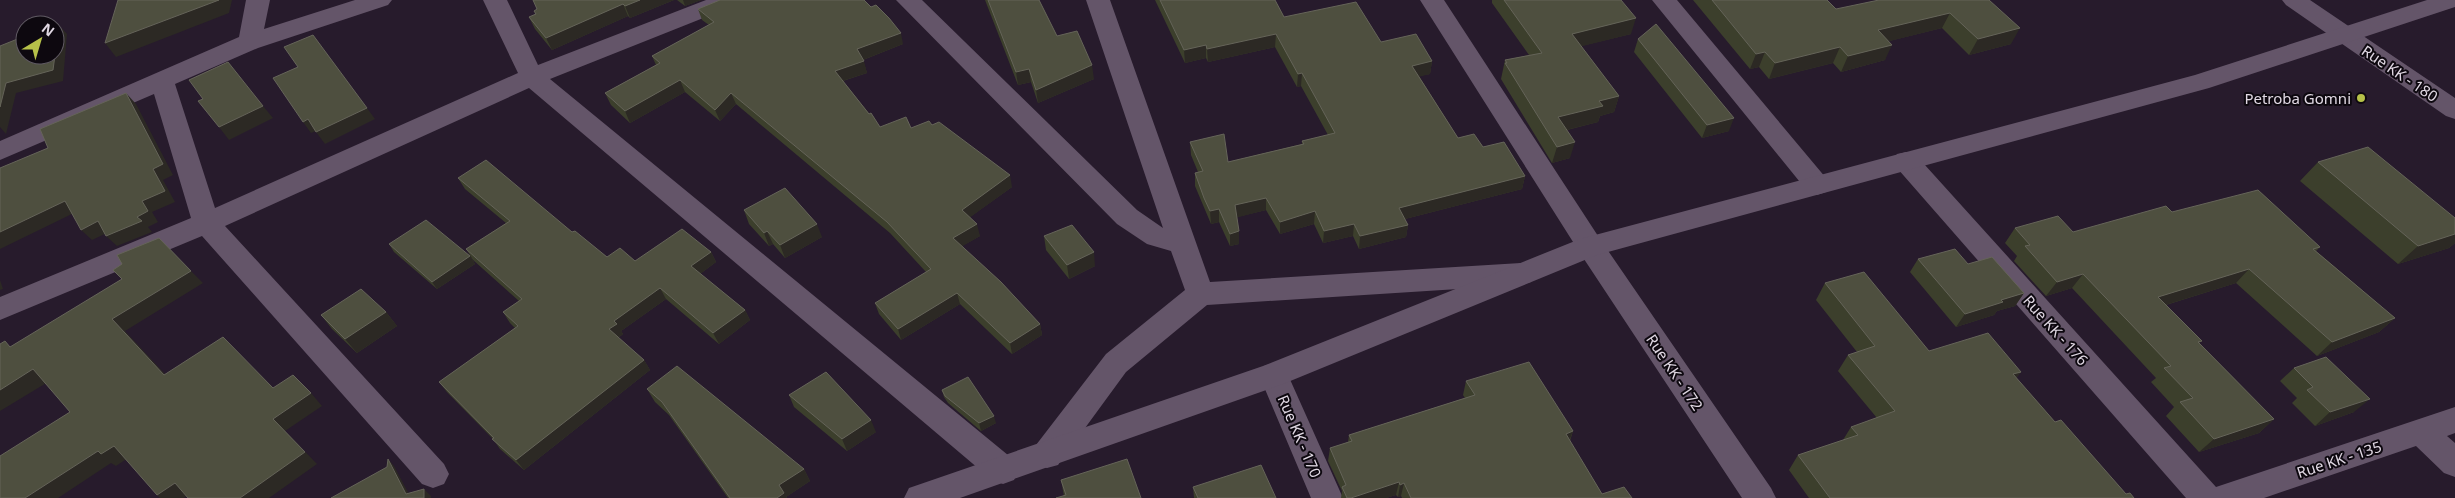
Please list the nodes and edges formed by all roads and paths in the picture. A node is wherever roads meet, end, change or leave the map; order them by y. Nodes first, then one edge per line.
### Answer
1 (258, 0) edge
2 (380, 0) edge
3 (495, 0) edge
4 (728, 0) edge
5 (908, 0) edge
6 (1098, 0) edge
7 (1432, 0) edge
8 (1664, 0) edge
9 (2294, 0) edge
10 (2451, 0) edge
11 (2346, 36) junction
12 (250, 42) junction
13 (532, 77) junction
14 (162, 81) junction
15 (2455, 110) edge
16 (0, 151) edge
17 (1906, 161) junction
18 (1817, 185) junction
19 (206, 223) junction
20 (1183, 244) junction
21 (1590, 246) junction
22 (1521, 274) junction
23 (1200, 294) junction
24 (0, 309) edge
25 (1274, 375) junction
26 (2455, 420) edge
27 (2422, 432) junction
28 (1047, 455) junction
29 (2455, 463) edge
30 (1003, 470) junction
31 (433, 474) dead end
32 (926, 497) edge
33 (1327, 498) edge
34 (1760, 498) edge
35 (2206, 498) edge
36 (2224, 498) edge

1 - 12 street
2 - 12 street
3 - 13 street
4 - 13 street
5 - 20 street
6 - 20 street
7 - 21 street, Rue KK - 172
8 - 18 street
9 - 11 street, Rue KK - 180
10 - 11 street
11 - 15 street, Rue KK - 180
11 - 17 street
12 - 14 street
13 - 19 street
13 - 30 street
14 - 16 street
14 - 19 street
17 - 18 street
17 - 35 street, Rue KK - 176
18 - 21 street
19 - 24 street
19 - 31 street
20 - 23 street
21 - 22 street
21 - 34 street, Rue KK - 172
22 - 23 street
22 - 25 street
23 - 28 street
25 - 28 street
25 - 33 street, Rue KK - 170
26 - 27 street, Rue KK - 135
27 - 29 street
27 - 36 street, Rue KK - 135
28 - 30 street
30 - 32 street

